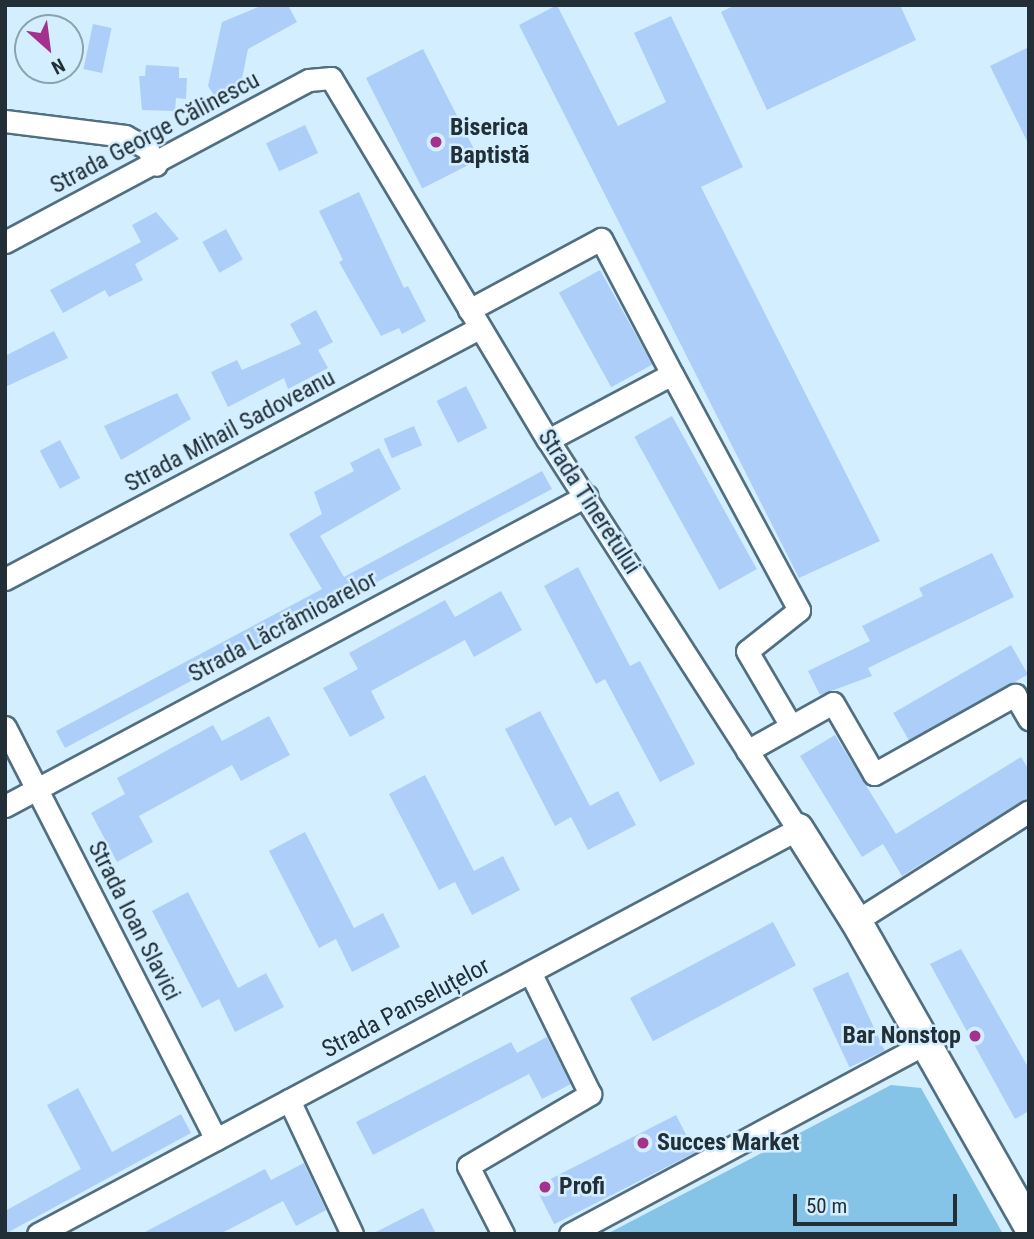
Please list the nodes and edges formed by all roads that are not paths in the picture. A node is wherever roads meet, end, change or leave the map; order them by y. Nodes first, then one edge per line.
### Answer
1 (331, 78) joint
2 (5, 121) edge
3 (156, 165) junction
4 (5, 242) edge
5 (474, 319) junction
6 (672, 373) junction
7 (548, 440) junction
8 (586, 496) junction
9 (5, 579) edge
10 (1029, 719) edge
11 (790, 726) junction
12 (5, 727) edge
13 (747, 751) junction
14 (37, 788) junction
15 (5, 806) edge
16 (1029, 811) edge
17 (798, 829) junction
18 (856, 921) junction
19 (530, 972) junction
20 (925, 1044) junction
21 (289, 1100) junction
22 (216, 1139) junction
23 (1029, 1225) edge
24 (50, 1231) edge
25 (352, 1234) edge
26 (503, 1234) edge
27 (570, 1234) edge

1 - 3 street, Strada George Călinescu
1 - 5 street, Strada Tineretului
2 - 3 street
3 - 4 street, Strada George Călinescu
5 - 6 street, Strada Mihail Sadoveanu
5 - 7 street, Strada Tineretului
5 - 9 street, Strada Mihail Sadoveanu
6 - 7 street
6 - 11 street
7 - 8 street, Strada Tineretului
8 - 13 street, Strada Tineretului
8 - 14 street, Strada Lăcrămioarelor
10 - 11 street
11 - 13 street
12 - 14 street, Strada Ioan Slavici
13 - 17 street, Strada Tineretului
14 - 15 street, Strada Lăcrămioarelor
14 - 22 street, Strada Ioan Slavici
16 - 18 street
17 - 18 street, Strada Tineretului
17 - 19 street, Strada Panseluțelor
18 - 20 street, Strada Tineretului
19 - 21 street, Strada Panseluțelor
19 - 26 street
20 - 23 street, Strada Tineretului
20 - 27 street
21 - 22 street, Strada Panseluțelor
21 - 25 street
22 - 24 street, Strada Panseluțelor

